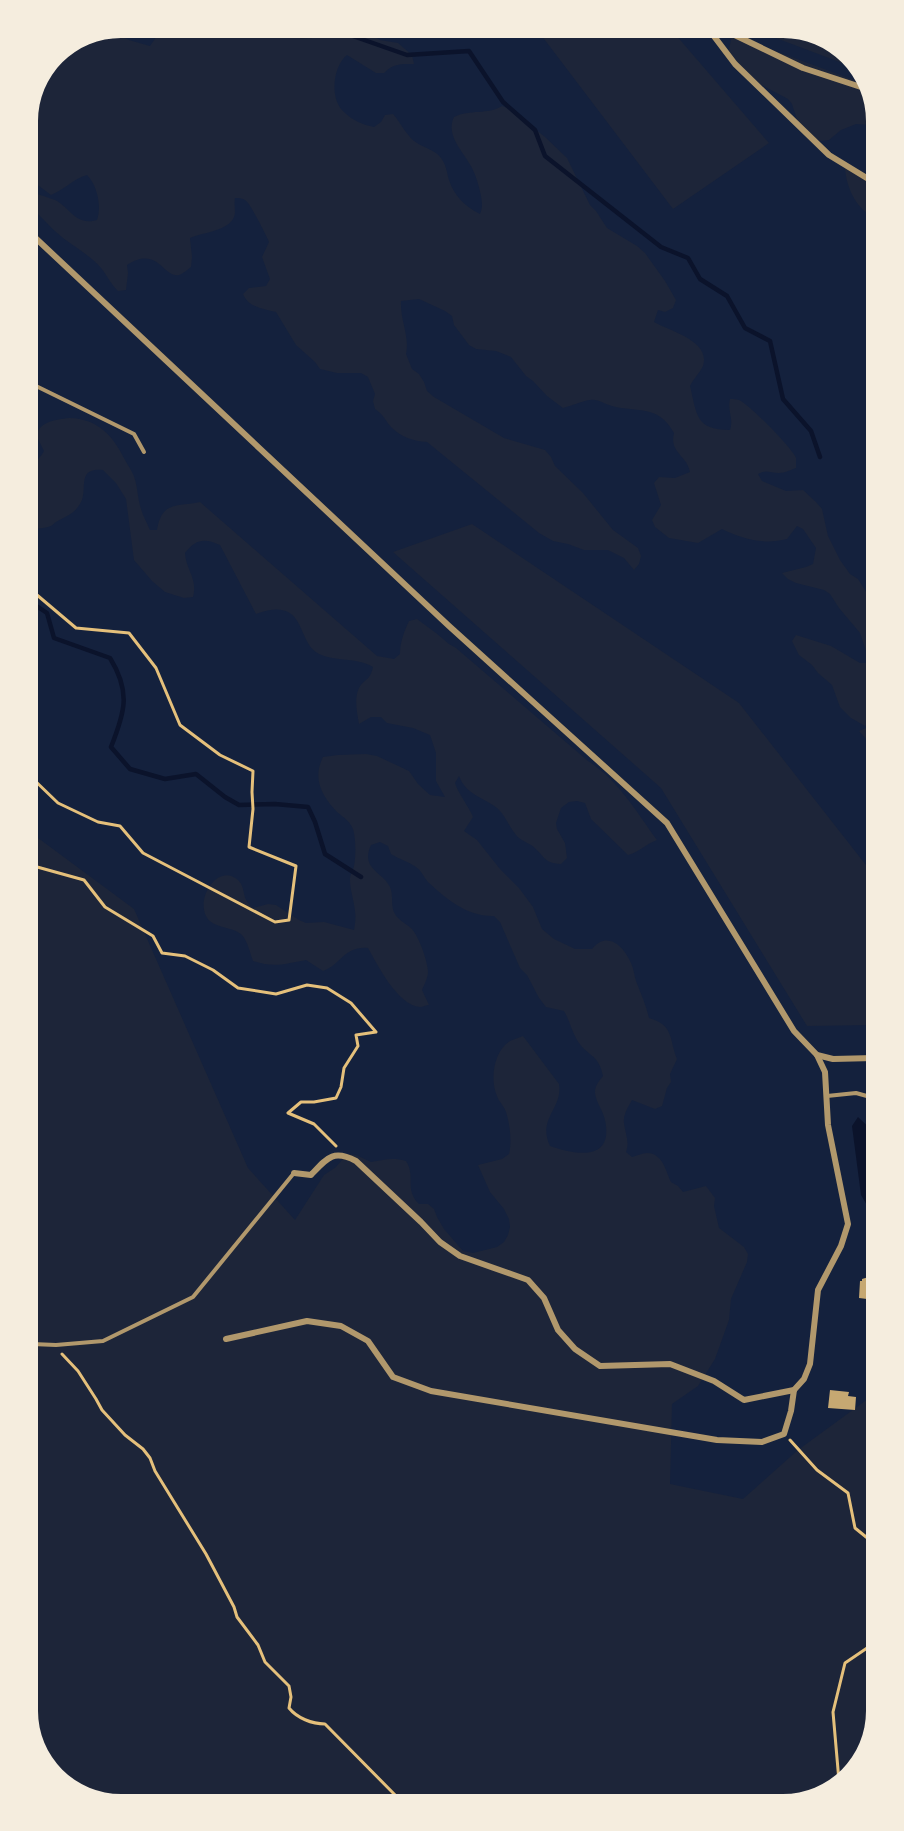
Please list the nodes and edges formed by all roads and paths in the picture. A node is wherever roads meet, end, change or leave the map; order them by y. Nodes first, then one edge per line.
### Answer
1 (715, 38) edge
2 (741, 38) edge
3 (859, 86) edge
4 (866, 178) edge
5 (38, 240) edge
6 (38, 387) edge
7 (144, 452) dead end
8 (38, 597) edge
9 (38, 784) edge
10 (38, 868) edge
11 (817, 1055) junction
12 (866, 1058) edge
13 (826, 1096) junction
14 (866, 1096) edge
15 (338, 1155) junction
16 (294, 1173) joint
17 (226, 1339) dead end
18 (38, 1344) edge
19 (56, 1345) junction
20 (794, 1390) junction
21 (784, 1434) junction
22 (866, 1537) edge
23 (866, 1649) edge
24 (838, 1772) edge
25 (394, 1793) edge

1 - 4 street
2 - 3 street
5 - 11 street
6 - 7 lane
8 - 9 path
10 - 15 path
11 - 12 street
11 - 13 street
13 - 14 lane
13 - 20 street
15 - 16 street
15 - 20 street
16 - 19 lane
17 - 21 street
18 - 19 lane
19 - 25 path
20 - 21 street
21 - 22 path
23 - 24 path

